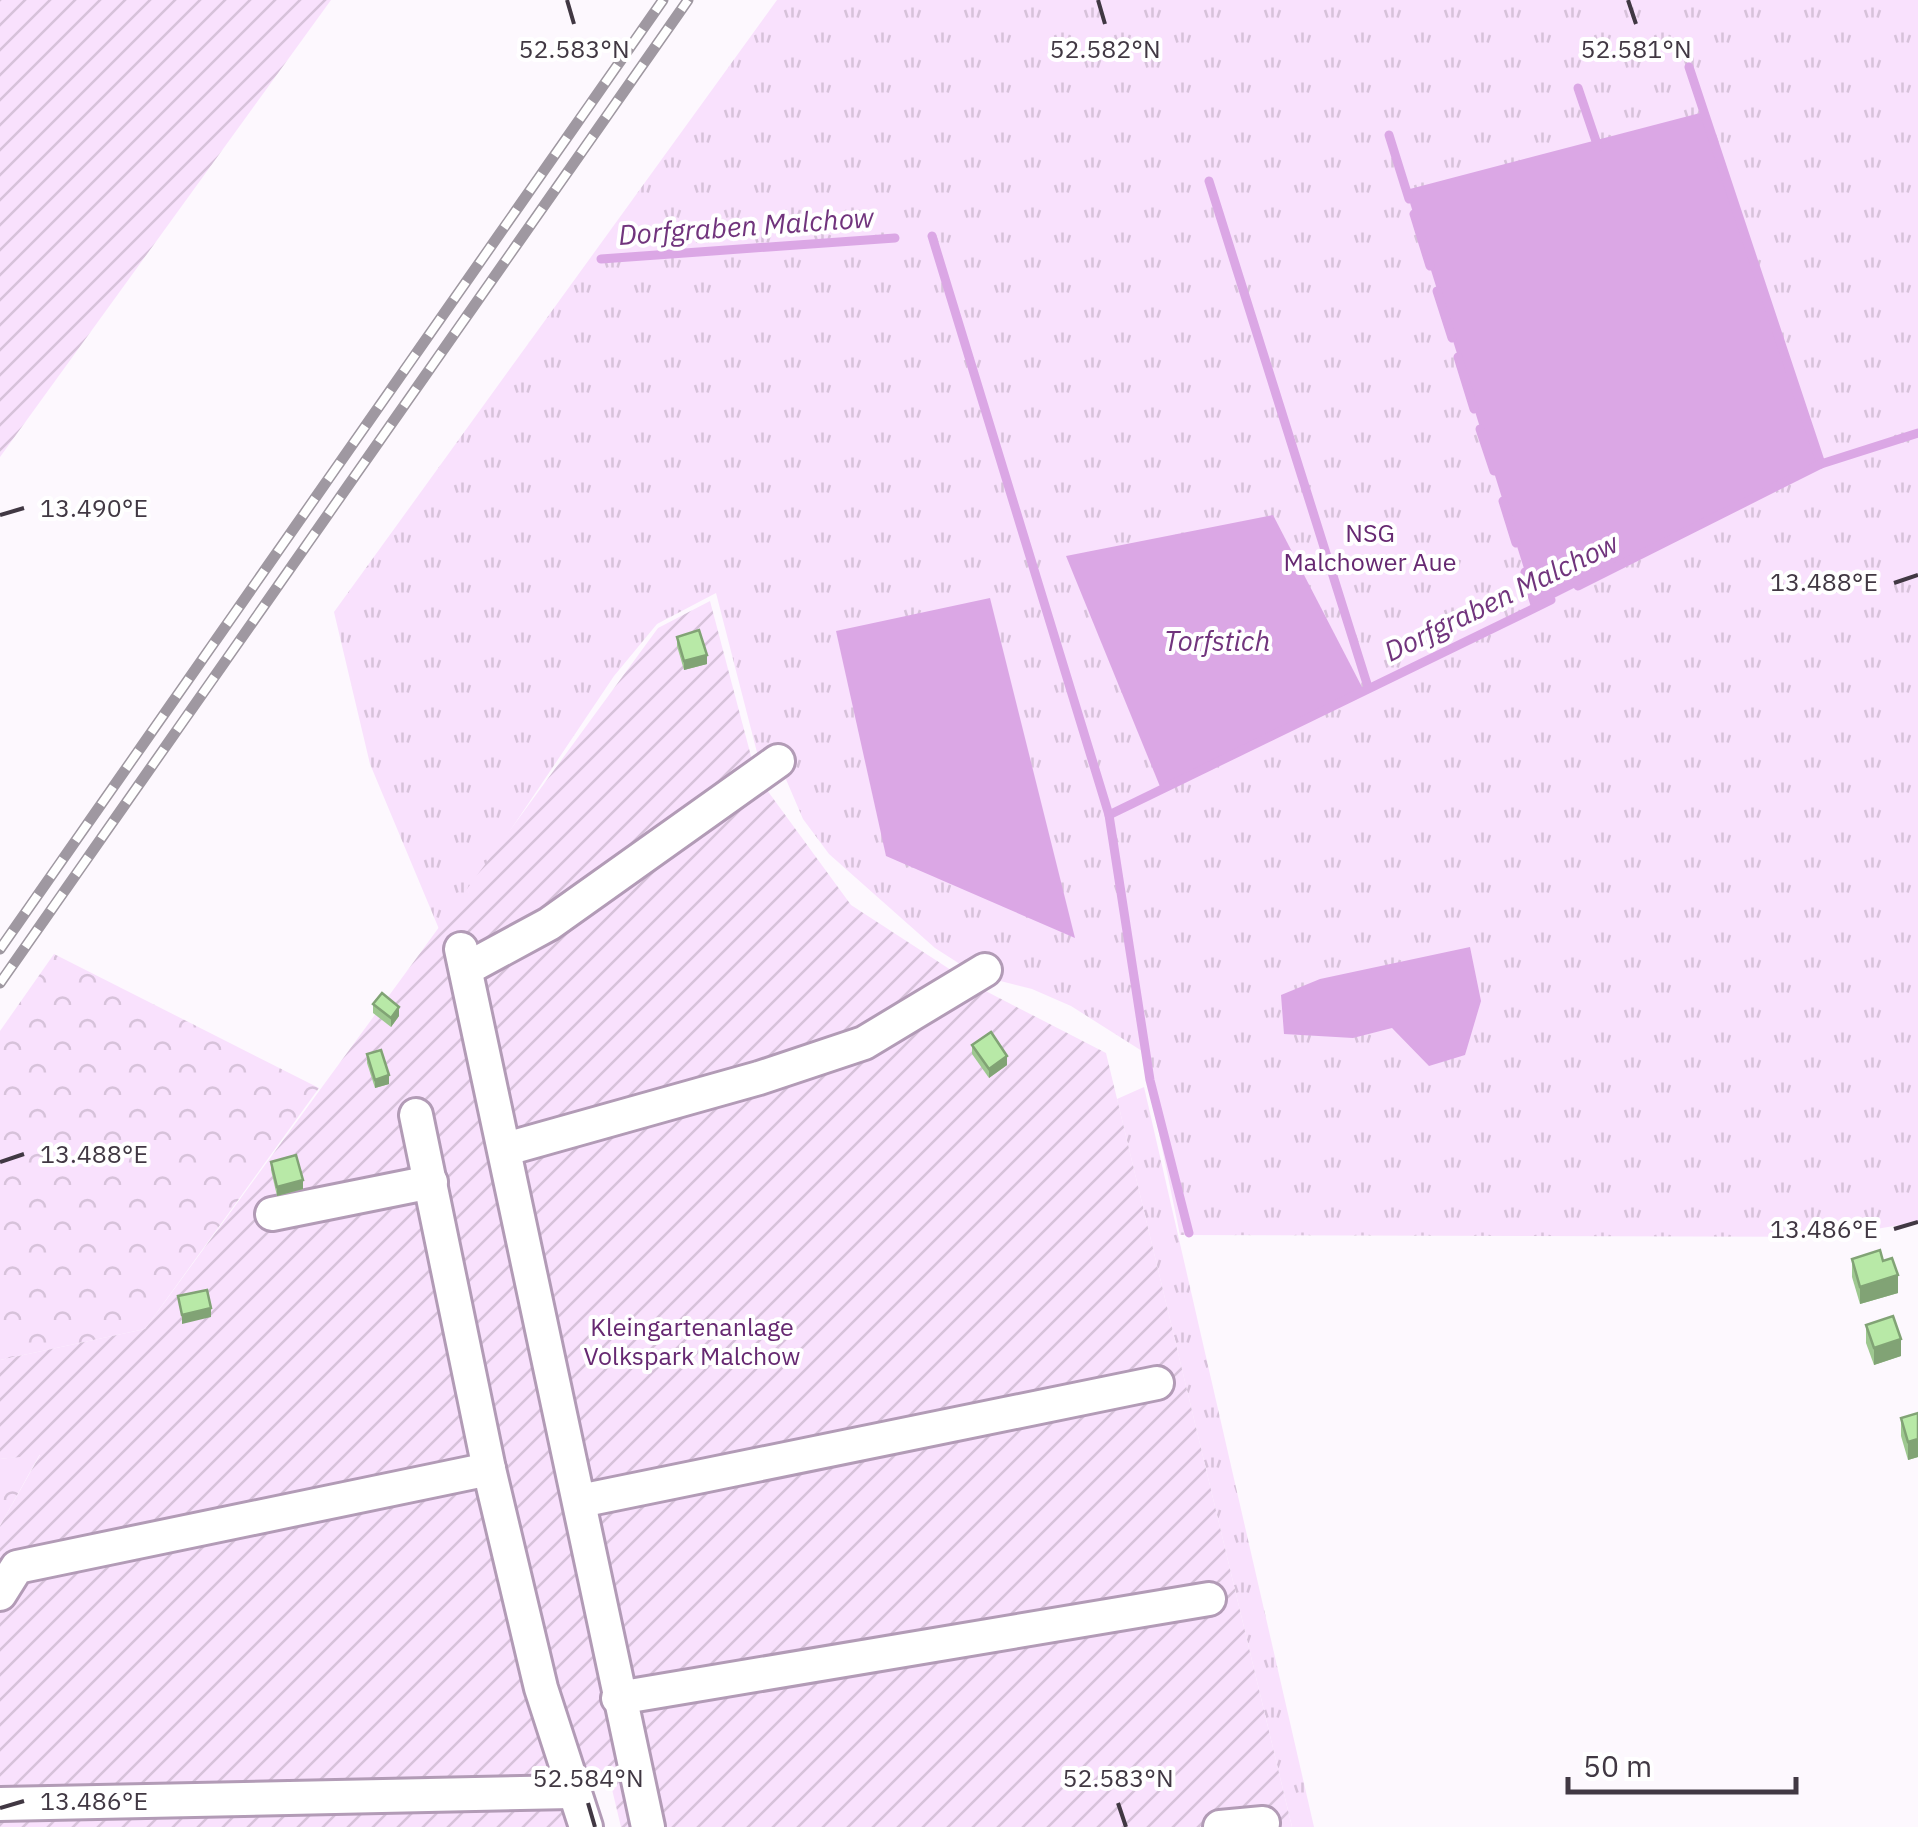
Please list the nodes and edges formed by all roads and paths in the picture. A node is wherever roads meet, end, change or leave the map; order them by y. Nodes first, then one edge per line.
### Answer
1 (778, 761) dead end
2 (985, 970) dead end
3 (416, 1115) dead end
4 (506, 1149) junction
5 (431, 1182) junction
6 (272, 1214) dead end
7 (1156, 1384) dead end
8 (489, 1469) junction
9 (580, 1502) junction
10 (0, 1594) edge
11 (1209, 1599) dead end
12 (618, 1698) junction
13 (572, 1792) junction
14 (0, 1804) edge
15 (1263, 1823) dead end
16 (586, 1827) edge
17 (648, 1827) edge
18 (1220, 1827) edge

1 - 4 lane
2 - 4 lane
3 - 5 lane
4 - 9 lane
5 - 6 lane
5 - 8 lane
7 - 9 lane
8 - 10 lane
8 - 13 lane
9 - 12 lane
11 - 12 lane
12 - 17 lane
13 - 14 lane
13 - 16 lane
15 - 18 lane

